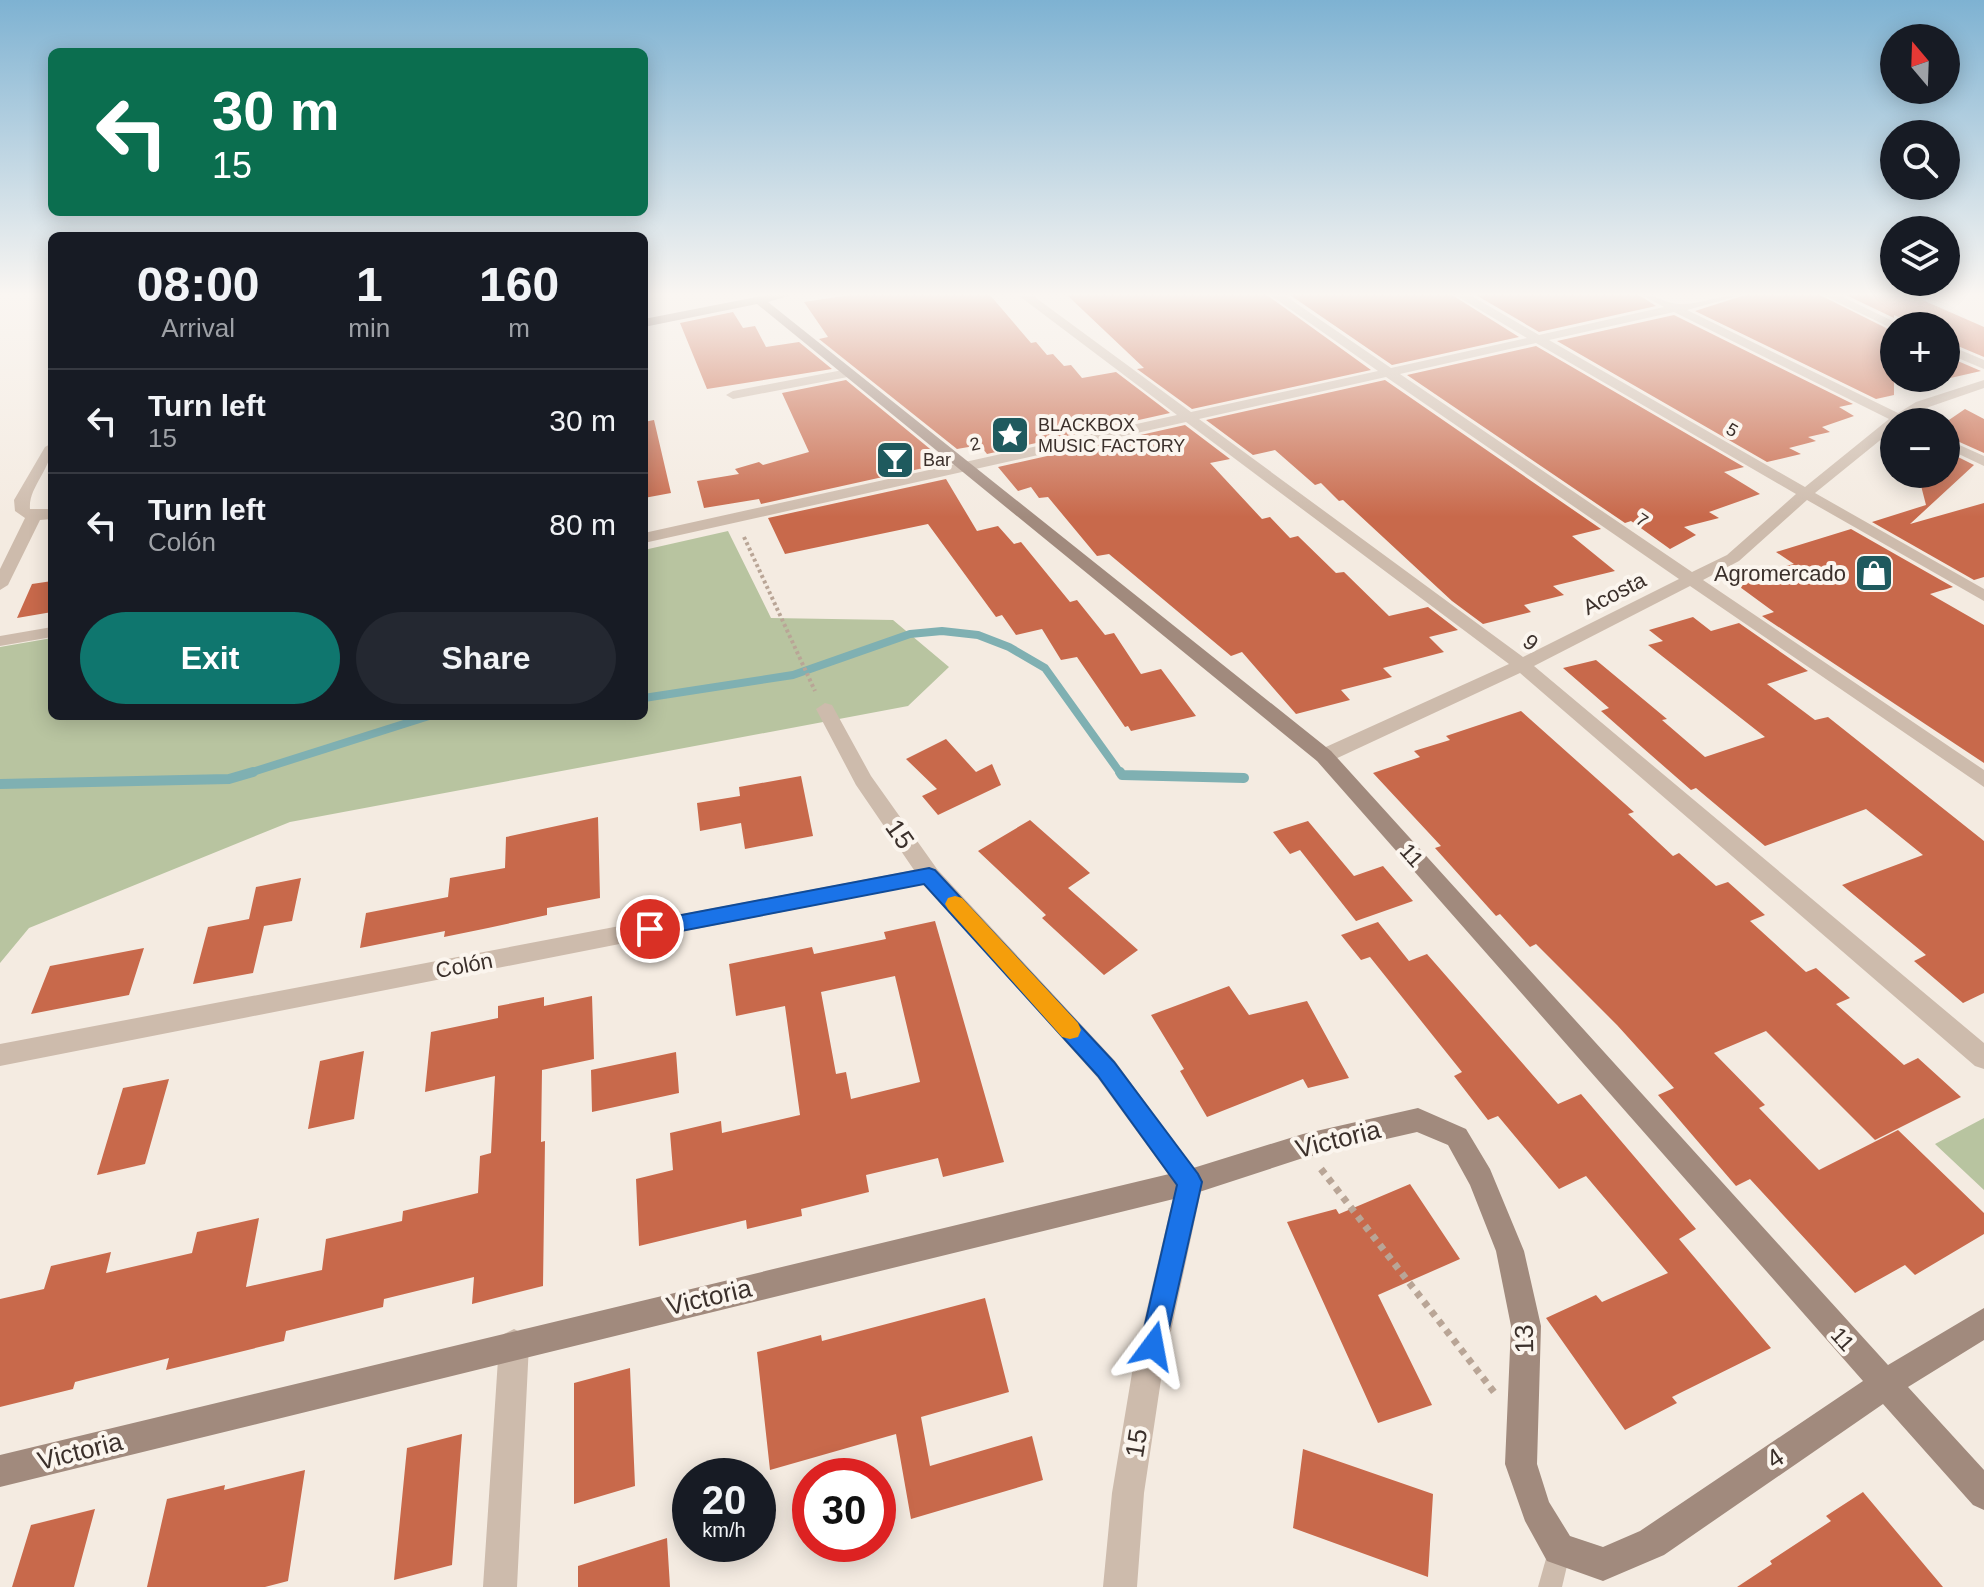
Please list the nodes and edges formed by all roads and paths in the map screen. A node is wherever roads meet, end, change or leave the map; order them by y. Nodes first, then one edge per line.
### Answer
1 (843, 369) edge
2 (1125, 369) edge
3 (1381, 369) edge
4 (1404, 369) edge
5 (1590, 369) edge
6 (1795, 369) edge
7 (848, 373) junction
8 (1387, 373) junction
9 (1984, 384) edge
10 (733, 395) dead end
11 (1922, 408) edge
12 (1880, 412) edge
13 (1191, 417) junction
14 (1880, 435) edge
15 (1960, 450) edge
16 (48, 454) edge
17 (1984, 462) edge
18 (964, 467) junction
19 (1806, 493) junction
20 (48, 514) edge
21 (34, 516) junction
22 (735, 518) junction
23 (648, 537) edge
24 (1692, 578) junction
25 (0, 585) edge
26 (1984, 596) edge
27 (48, 633) edge
28 (0, 641) edge
29 (1522, 665) junction
30 (825, 709) joint
31 (1324, 756) junction
32 (1984, 780) edge
33 (929, 875) junction
34 (0, 1055) edge
35 (1984, 1058) edge
36 (1418, 1120) joint
37 (1303, 1146) junction
38 (1190, 1182) junction
39 (1984, 1323) edge
40 (514, 1344) junction
41 (1884, 1385) junction
42 (1521, 1427) junction
43 (0, 1471) edge
44 (1984, 1494) edge
45 (1559, 1549) junction
46 (500, 1587) edge
47 (1120, 1587) edge
48 (1550, 1587) edge

1 - 7 street, 11
2 - 13 street, 9
3 - 8 street, 7
4 - 8 street, 2
5 - 19 street, 5
6 - 12 street
7 - 10 street
7 - 18 street, 11
8 - 13 street, 2
8 - 24 street, 7
9 - 11 street, Acosta
13 - 18 street, 2
13 - 29 street, 9
14 - 19 street, Acosta
15 - 17 street
16 - 21 street
18 - 22 street, 2
18 - 31 street, 11
19 - 24 street, Acosta
19 - 26 street, 5
20 - 21 street
21 - 25 street
22 - 23 street, 2
22 - 30 path
24 - 29 street, Acosta
24 - 32 street, 7
27 - 28 street
29 - 31 street, Acosta
29 - 35 street, 9
30 - 33 street, 15
31 - 41 street, 11
33 - 34 street, Colón
33 - 38 street, 15
36 - 37 street, Victoria
36 - 42 street, 13
37 - 38 street, Victoria
37 - 42 path
38 - 40 street, Victoria
38 - 47 street, 15
39 - 41 street, 4
40 - 43 street, Victoria
40 - 46 street
41 - 44 street, 11
41 - 45 street, 4
42 - 45 street, 13
45 - 48 lane

